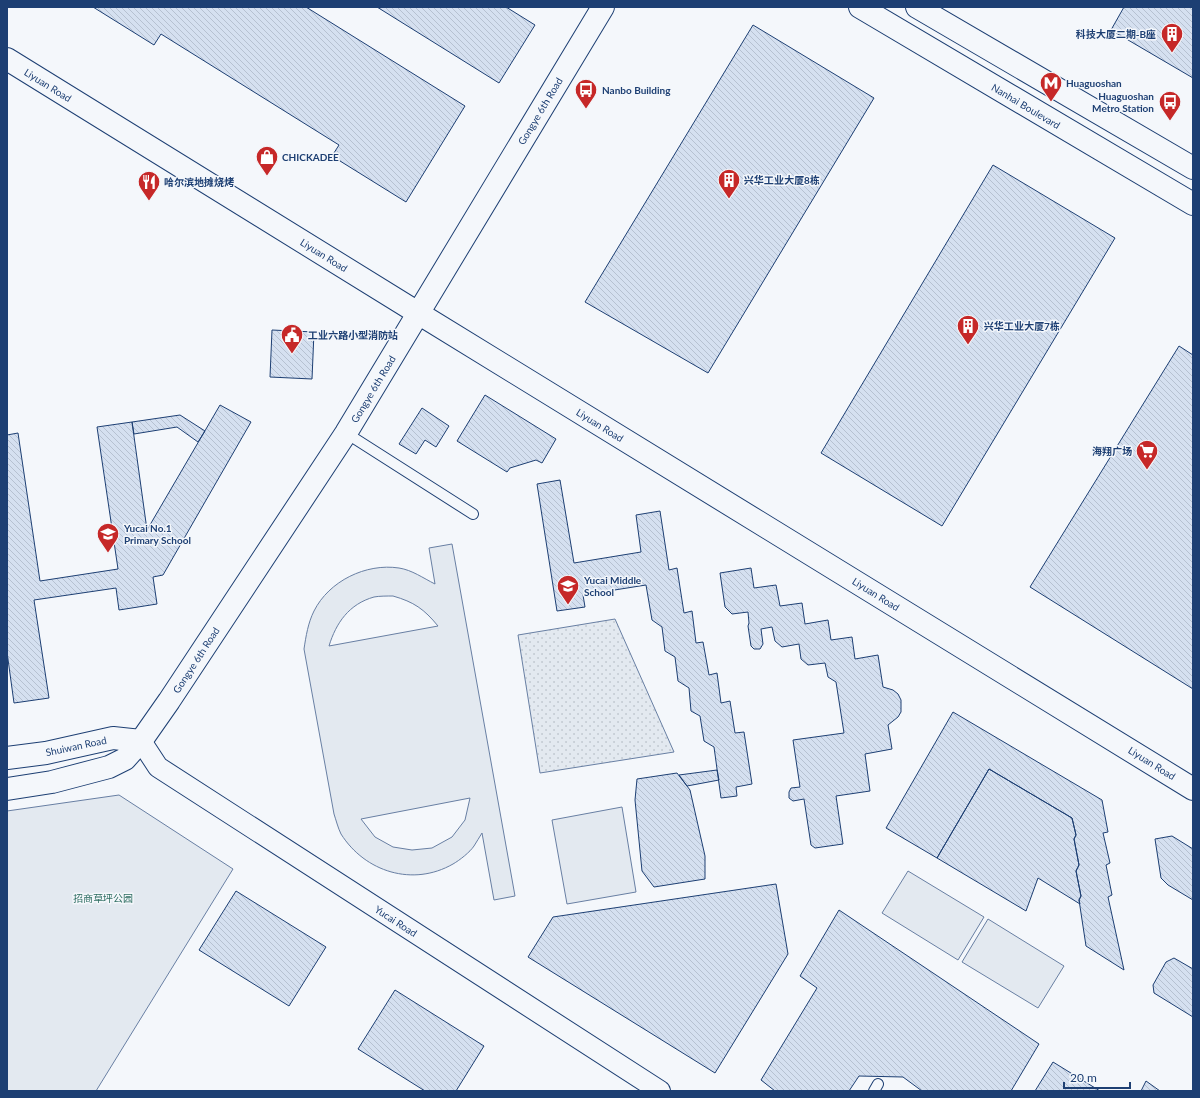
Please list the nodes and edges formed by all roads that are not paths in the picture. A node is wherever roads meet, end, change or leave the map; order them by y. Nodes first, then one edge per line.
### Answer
1 (603, 7) edge
2 (860, 7) edge
3 (917, 7) edge
4 (7, 59) edge
5 (1193, 168) edge
6 (1193, 204) edge
7 (418, 314) junction
8 (346, 433) junction
9 (473, 514) dead end
10 (142, 741) junction
11 (7, 758) edge
12 (7, 789) edge
13 (1193, 789) edge
14 (660, 1091) edge

1 - 7 street, Gongye 6th Road
2 - 6 street, Nanhai Boulevard
3 - 5 street
4 - 7 street, Liyuan Road
7 - 8 street, Gongye 6th Road
7 - 13 street, Liyuan Road
8 - 9 lane
8 - 10 street, Gongye 6th Road
10 - 11 street, Shuiwan Road
10 - 12 street
10 - 14 street, Yucai Road

